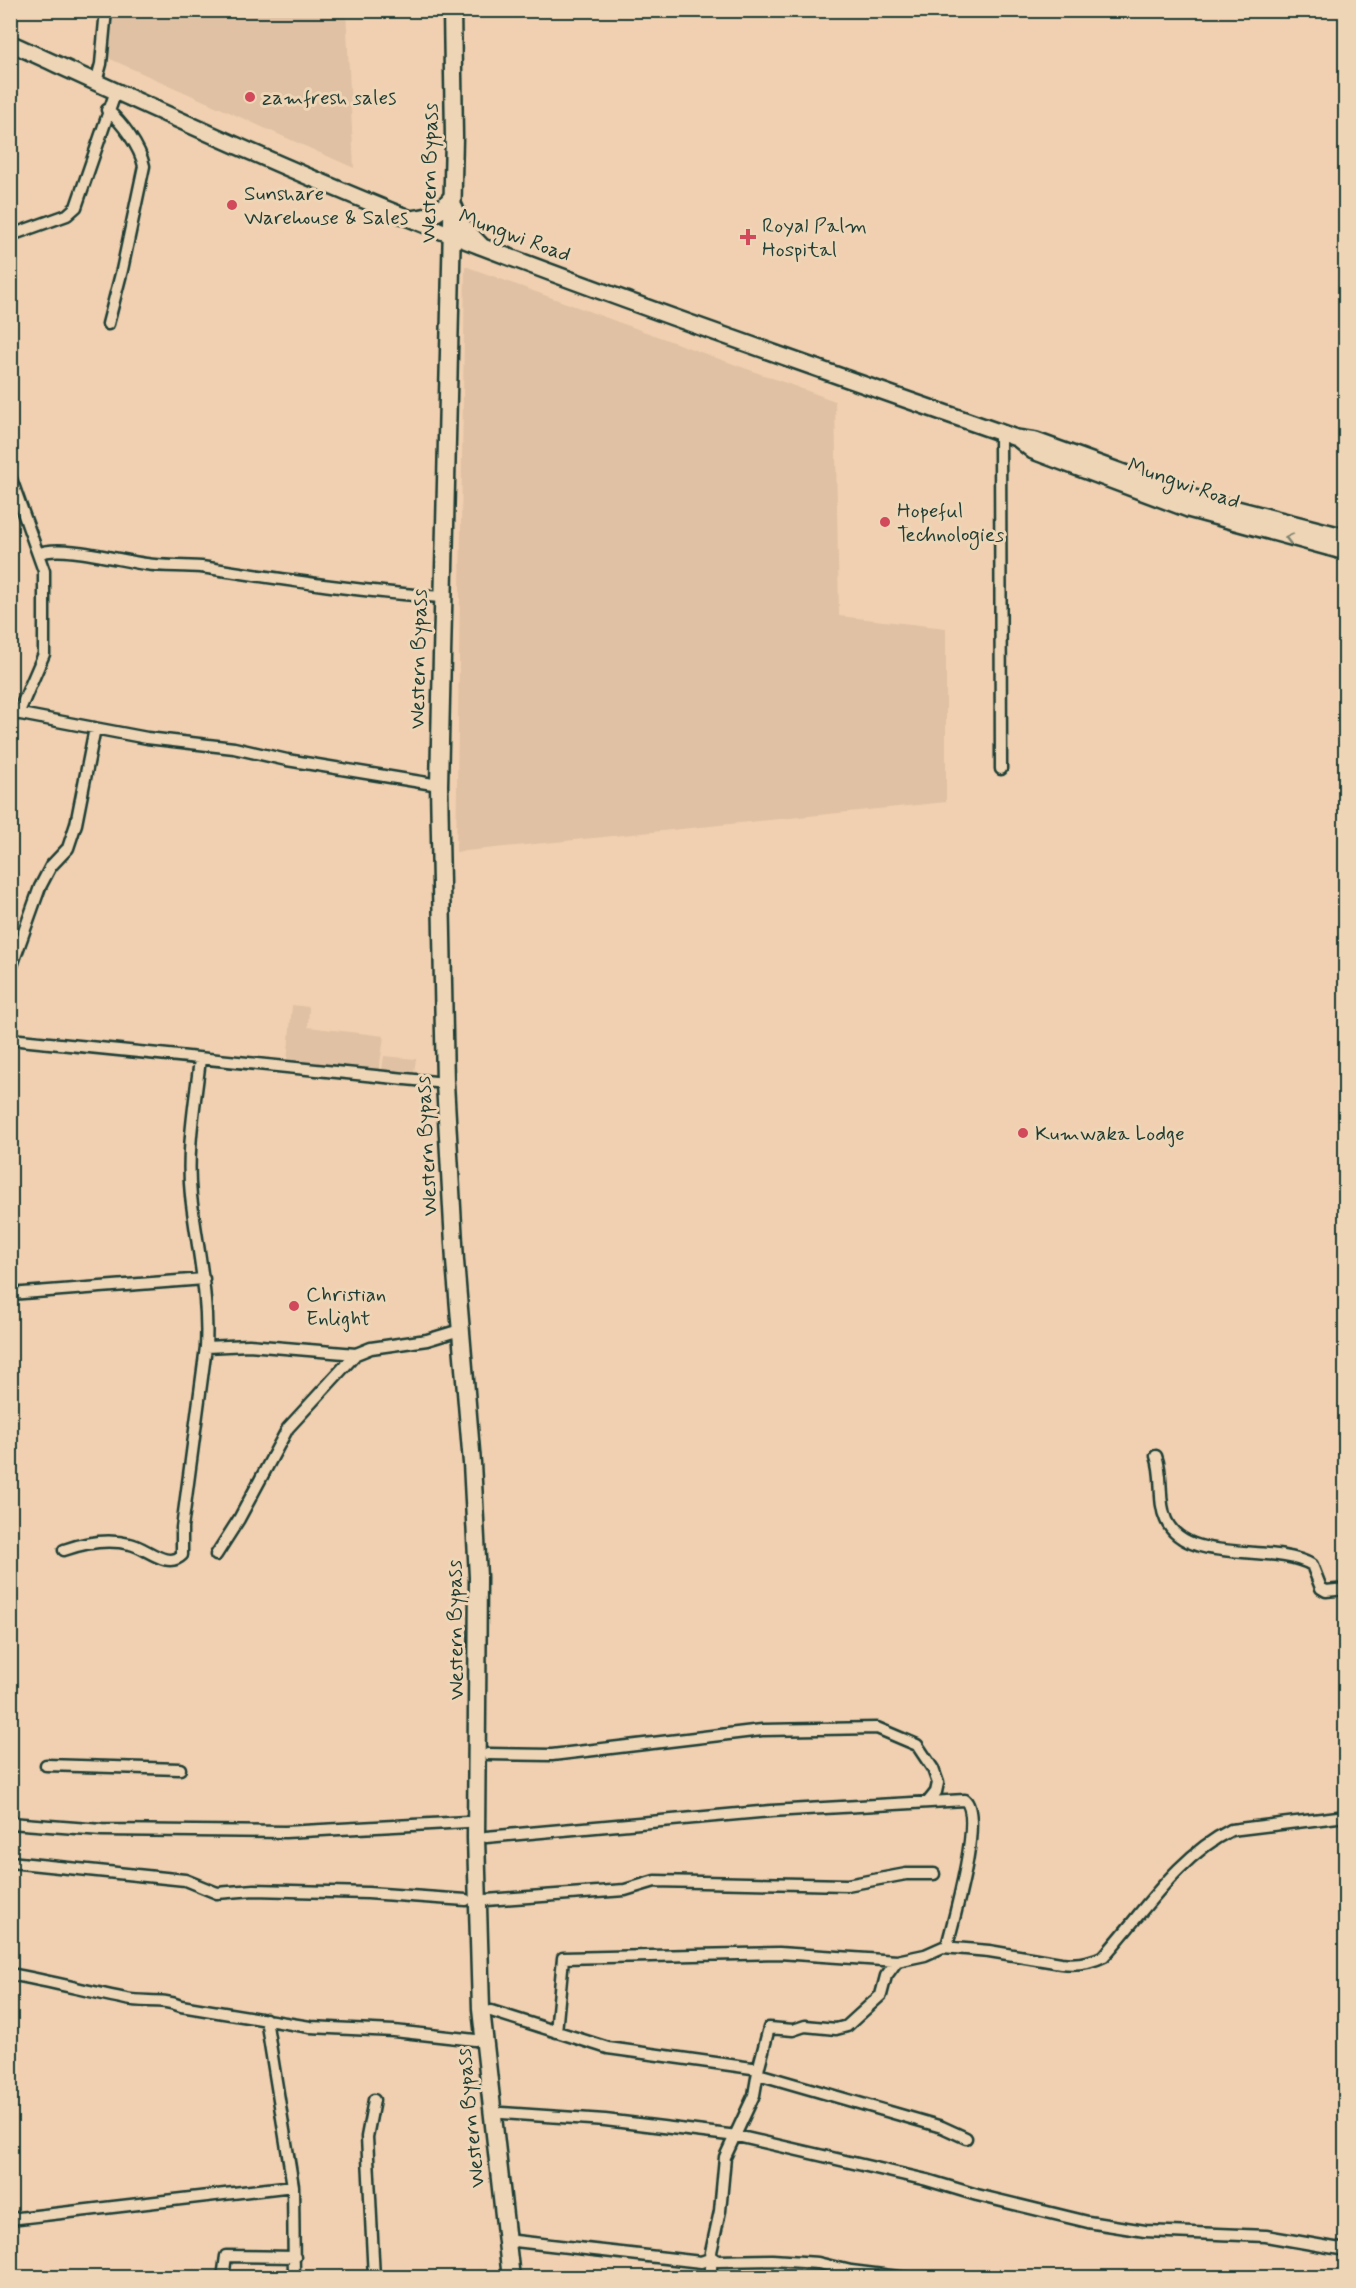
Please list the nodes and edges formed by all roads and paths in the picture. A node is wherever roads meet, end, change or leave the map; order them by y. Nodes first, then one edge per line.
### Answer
1 (106, 10) edge
2 (452, 10) edge
3 (10, 43) edge
4 (96, 82) junction
5 (116, 91) junction
6 (107, 110) junction
7 (452, 197) junction
8 (414, 219) junction
9 (14, 234) dead end
10 (450, 234) junction
11 (480, 245) junction
12 (449, 265) junction
13 (108, 324) dead end
14 (1000, 432) junction
15 (1016, 438) junction
16 (10, 476) edge
17 (1346, 537) edge
18 (1346, 552) edge
19 (38, 554) junction
20 (441, 597) junction
21 (14, 713) edge
22 (95, 728) junction
23 (1000, 769) dead end
24 (439, 785) junction
25 (10, 971) edge
26 (10, 1039) edge
27 (200, 1059) junction
28 (445, 1083) junction
29 (204, 1279) junction
30 (10, 1294) edge
31 (460, 1330) junction
32 (207, 1347) junction
33 (356, 1354) junction
34 (1156, 1456) dead end
35 (64, 1550) dead end
36 (216, 1555) dead end
37 (1346, 1589) edge
38 (488, 1755) dead end
39 (46, 1765) dead end
40 (180, 1770) dead end
41 (928, 1802) junction
42 (1346, 1816) edge
43 (467, 1822) dead end
44 (10, 1823) edge
45 (486, 1837) dead end
46 (10, 1862) edge
47 (934, 1874) dead end
48 (466, 1900) dead end
49 (486, 1900) dead end
50 (948, 1946) junction
51 (897, 1961) junction
52 (10, 1974) edge
53 (491, 2011) dead end
54 (266, 2019) junction
55 (556, 2032) junction
56 (475, 2040) dead end
57 (759, 2070) junction
58 (374, 2100) dead end
59 (502, 2112) dead end
60 (737, 2136) junction
61 (966, 2138) dead end
62 (293, 2186) junction
63 (10, 2219) edge
64 (515, 2241) dead end
65 (1346, 2250) edge
66 (295, 2258) junction
67 (712, 2258) junction
68 (223, 2277) edge
69 (294, 2277) edge
70 (374, 2277) edge
71 (512, 2277) edge
72 (710, 2277) edge
73 (907, 2277) edge

1 - 4 street
2 - 7 main road, Western Bypass
3 - 4 main road, Mungwi Road
4 - 5 main road, Mungwi Road
5 - 6 street
5 - 8 main road, Mungwi Road
6 - 9 street
6 - 13 street
7 - 8 main road
7 - 10 main road, Western Bypass
7 - 11 main road
8 - 10 main road, Mungwi Road
10 - 11 main road, Mungwi Road
10 - 12 main road, Western Bypass
11 - 12 main road
11 - 14 main road, Mungwi Road
12 - 20 main road, Western Bypass
14 - 15 main road, Mungwi Road
14 - 23 street
15 - 17 main road, Mungwi Road
18 -> 15 main road, Mungwi Road
16 - 19 street
19 - 20 street
19 - 21 street
20 - 24 main road, Western Bypass
21 - 22 street
22 - 24 street
22 - 25 street
24 - 28 main road, Western Bypass
26 - 27 street
27 - 28 street
27 - 29 street
28 - 31 main road, Western Bypass
29 - 30 street
29 - 32 street
31 - 33 street
31 - 71 main road, Western Bypass
32 - 33 street
32 - 35 street
33 - 36 street
34 - 37 street
38 - 41 street
39 - 40 street
41 - 45 street
41 - 50 street
42 - 50 street
43 - 44 street
46 - 48 street
47 - 49 street
50 - 51 street
51 - 55 street
51 - 57 street
52 - 54 street
53 - 55 street
54 - 56 street
54 - 62 street
55 - 57 street
57 - 60 street
57 - 61 street
58 - 70 street
59 - 60 street
60 - 65 street
60 - 67 street
62 - 63 street
62 - 66 street
64 - 67 street
66 - 68 street
66 - 69 street
67 - 72 street
67 - 73 street

